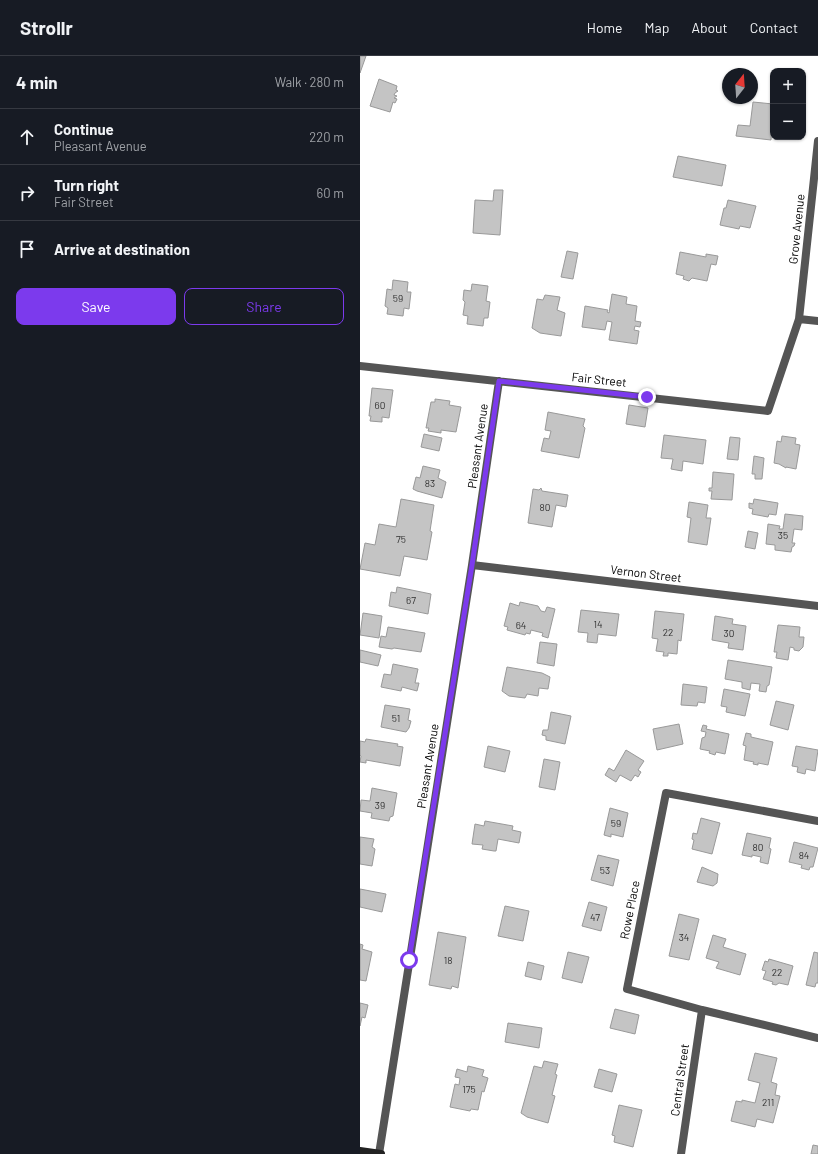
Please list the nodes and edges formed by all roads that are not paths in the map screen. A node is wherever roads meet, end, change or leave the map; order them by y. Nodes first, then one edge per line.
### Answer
1 (818, 141) edge
2 (799, 319) junction
3 (818, 321) edge
4 (360, 366) edge
5 (499, 381) junction
6 (472, 565) junction
7 (818, 606) edge
8 (818, 820) edge
9 (702, 1010) junction
10 (818, 1038) edge
11 (360, 1151) edge
12 (380, 1154) edge
13 (681, 1154) edge

1 - 2 street, Grove Avenue
2 - 3 street
2 - 5 street, Fair Street
4 - 5 street, Fair Street
5 - 6 street, Pleasant Avenue
6 - 7 street, Vernon Street
6 - 12 street, Pleasant Avenue
8 - 9 street, Rowe Place
9 - 10 street, Rowe Place
9 - 13 street, Central Street
11 - 12 main road

